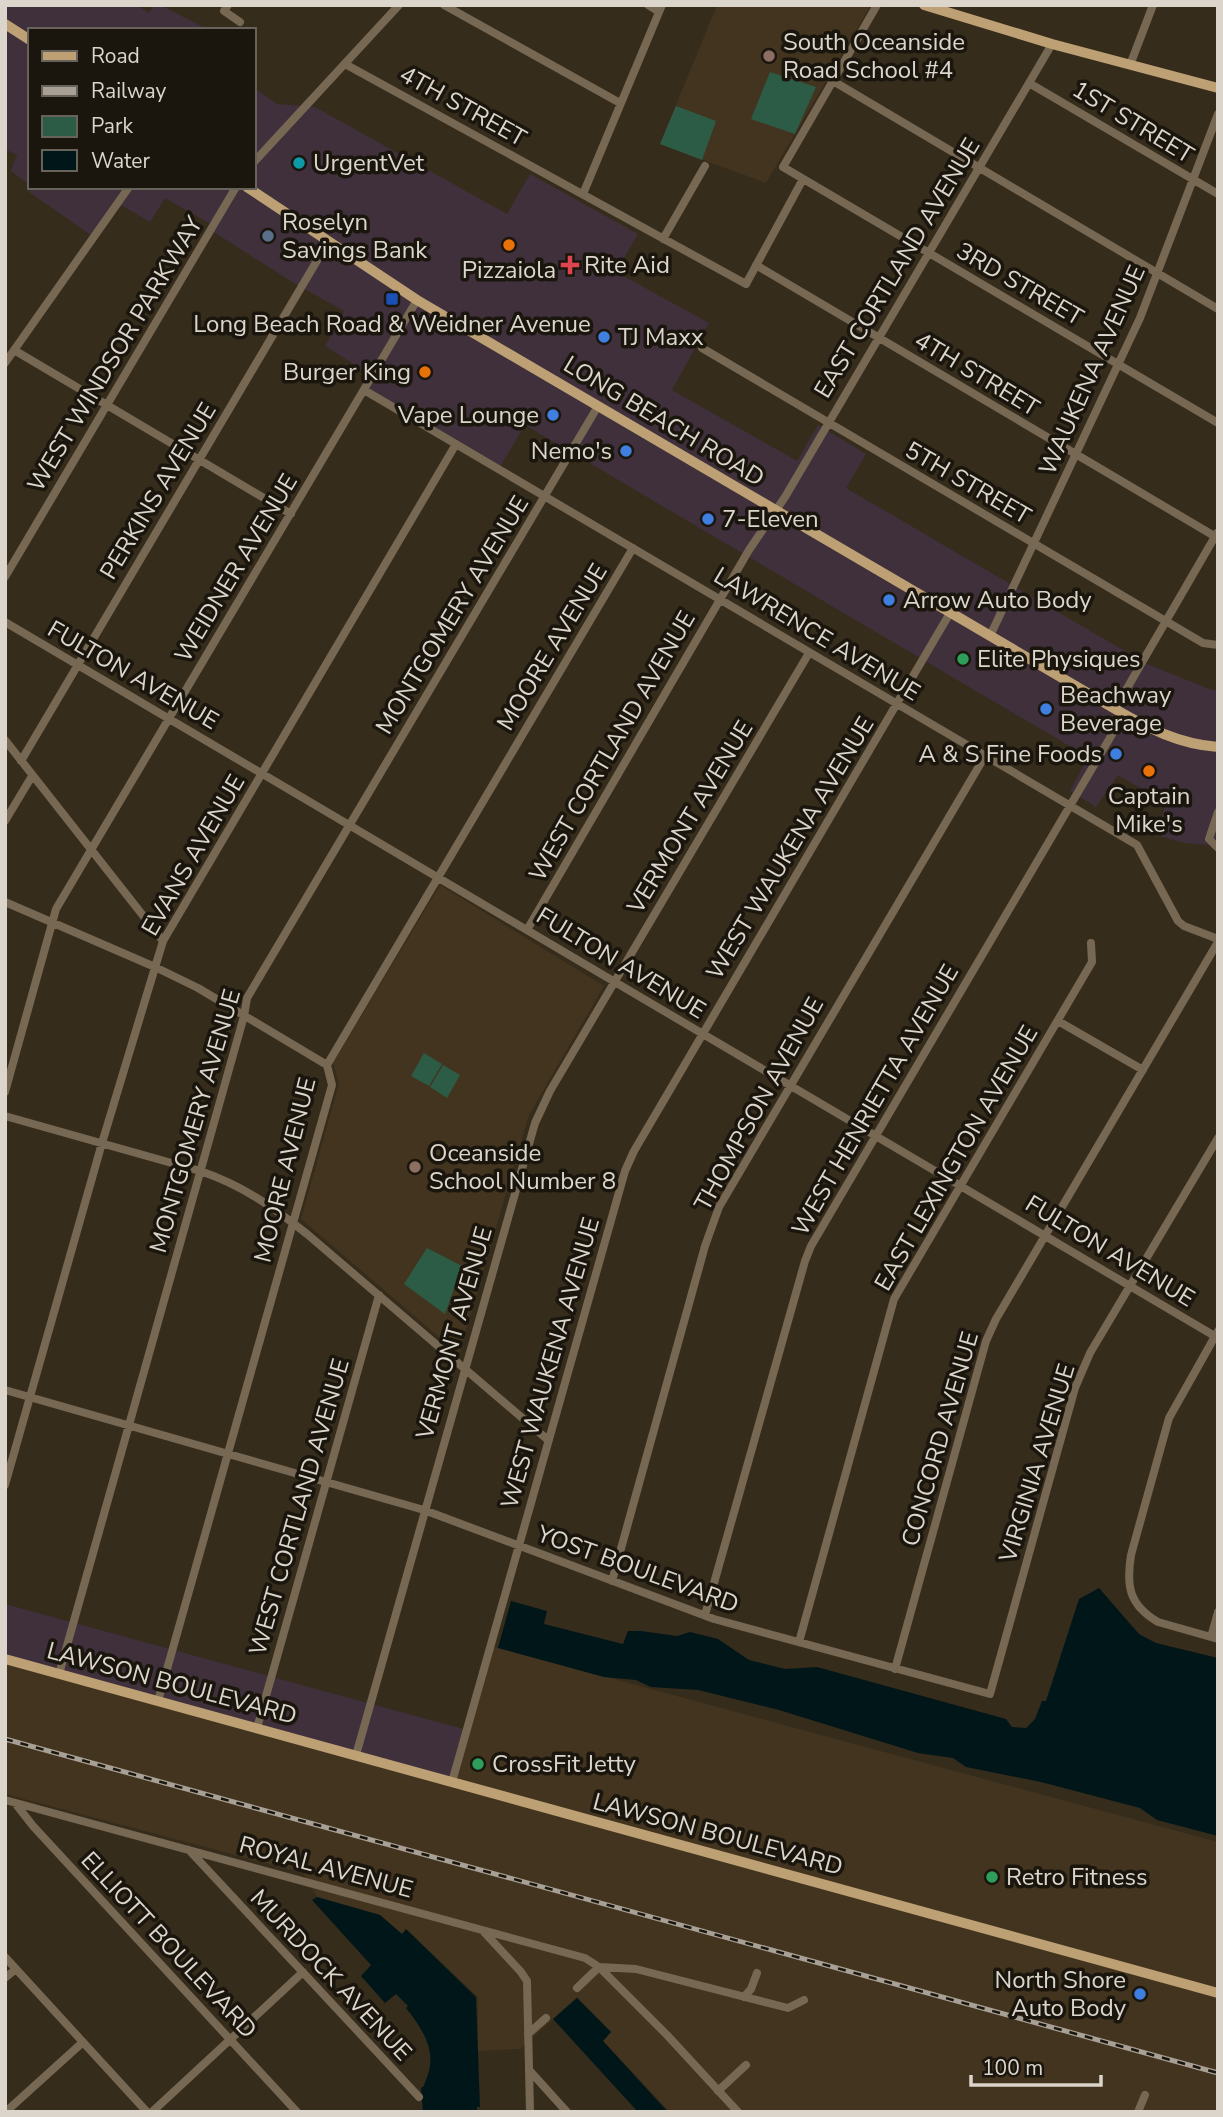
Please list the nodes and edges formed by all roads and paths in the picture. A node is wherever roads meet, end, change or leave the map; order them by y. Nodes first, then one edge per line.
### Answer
1 (228, 5) edge
2 (399, 5) edge
3 (444, 5) edge
4 (648, 5) edge
5 (877, 5) edge
6 (924, 5) edge
7 (1153, 5) edge
8 (661, 8) edge
9 (240, 22) dead end
10 (5, 24) edge
11 (28, 39) edge
12 (1052, 44) junction
13 (345, 64) junction
14 (1130, 65) junction
15 (833, 81) junction
16 (1029, 83) junction
17 (1218, 88) edge
18 (620, 103) junction
19 (1218, 114) edge
20 (256, 160) edge
21 (705, 166) dead end
22 (979, 168) junction
23 (803, 178) junction
24 (1193, 179) junction
25 (128, 189) edge
26 (235, 189) edge
27 (250, 189) edge
28 (583, 194) junction
29 (1218, 194) edge
30 (663, 239) junction
31 (328, 242) junction
32 (929, 253) junction
33 (756, 265) junction
34 (1157, 273) junction
35 (417, 300) junction
36 (1218, 309) edge
37 (878, 338) junction
38 (702, 348) dead end
39 (14, 350) junction
40 (5, 363) edge
41 (1118, 364) junction
42 (364, 390) junction
43 (107, 405) junction
44 (597, 406) junction
45 (828, 423) junction
46 (1218, 423) edge
47 (456, 444) junction
48 (1076, 454) junction
49 (199, 460) junction
50 (544, 496) junction
51 (776, 511) junction
52 (290, 514) junction
53 (1217, 535) edge
54 (1034, 544) junction
55 (633, 548) junction
56 (5, 577) edge
57 (720, 599) junction
58 (950, 613) junction
59 (5, 622) edge
60 (1166, 622) junction
61 (990, 636) junction
62 (1218, 645) edge
63 (809, 653) junction
64 (78, 664) junction
65 (898, 705) junction
66 (1119, 712) junction
67 (170, 718) junction
68 (5, 740) edge
69 (1218, 747) edge
70 (985, 756) junction
71 (21, 761) junction
72 (261, 772) junction
73 (32, 776) junction
74 (1070, 806) junction
75 (1218, 812) edge
76 (5, 821) edge
77 (350, 825) junction
78 (1218, 848) edge
79 (91, 851) junction
80 (438, 878) junction
81 (5, 902) edge
82 (52, 922) junction
83 (527, 930) junction
84 (163, 941) junction
85 (1218, 941) edge
86 (1091, 943) dead end
87 (155, 967) junction
88 (615, 982) junction
89 (244, 1016) junction
90 (1058, 1021) junction
91 (703, 1034) junction
92 (327, 1065) junction
93 (1143, 1070) junction
94 (790, 1085) junction
95 (5, 1092) edge
96 (5, 1116) edge
97 (875, 1135) junction
98 (1218, 1138) edge
99 (102, 1143) junction
100 (200, 1171) junction
101 (960, 1186) junction
102 (292, 1223) junction
103 (1045, 1236) junction
104 (1130, 1286) junction
105 (379, 1295) junction
106 (1217, 1335) edge
107 (465, 1368) junction
108 (5, 1390) edge
109 (30, 1397) junction
110 (128, 1425) junction
111 (548, 1440) junction
112 (227, 1453) junction
113 (326, 1481) junction
114 (5, 1485) edge
115 (424, 1510) junction
116 (518, 1546) junction
117 (612, 1581) junction
118 (1218, 1612) edge
119 (705, 1615) junction
120 (1214, 1638) edge
121 (799, 1642) junction
122 (5, 1659) edge
123 (998, 1664) joint
124 (895, 1669) junction
125 (59, 1674) junction
126 (158, 1701) junction
127 (257, 1728) junction
128 (356, 1755) junction
129 (452, 1782) junction
130 (5, 1800) edge
131 (15, 1803) junction
132 (187, 1848) junction
133 (482, 1930) junction
134 (5, 1957) edge
135 (599, 1967) junction
136 (16, 1969) junction
137 (303, 1972) junction
138 (757, 1973) dead end
139 (5, 1978) edge
140 (578, 1988) dead end
141 (1218, 1993) edge
142 (744, 1997) junction
143 (804, 2000) dead end
144 (546, 2018) dead end
145 (528, 2034) junction
146 (230, 2039) junction
147 (83, 2042) junction
148 (746, 2064) dead end
149 (529, 2070) junction
150 (719, 2091) junction
151 (1145, 2095) dead end
152 (419, 2097) dead end
153 (10, 2108) dead end
154 (147, 2112) edge
155 (152, 2112) edge
156 (297, 2112) edge
157 (530, 2112) edge
158 (567, 2112) edge
159 (738, 2112) edge
160 (1138, 2112) edge

1 - 9 street
2 - 13 street
3 - 18 street
4 - 8 street
5 - 15 street
6 - 12 main road
7 - 14 street
8 - 18 street
10 - 11 main road
12 - 14 main road
12 - 16 street, EAST CORTLAND AVENUE
13 - 20 street
13 - 28 street, 4TH STREET
14 - 17 main road
15 - 22 street
15 - 23 street
16 - 22 street, EAST CORTLAND AVENUE
16 - 24 street, 1ST STREET
18 - 28 street
19 - 24 street, WAUKENA AVENUE
21 - 30 street
22 - 32 street, EAST CORTLAND AVENUE
22 - 34 street
23 - 32 street, 3RD STREET
23 - 33 street
24 - 29 street, 1ST STREET
24 - 34 street, WAUKENA AVENUE
25 - 39 street
26 - 43 street, WEST WINDSOR PARKWAY
27 - 31 main road, LONG BEACH ROAD
28 - 30 street, 4TH STREET
30 - 33 street, 4TH STREET
31 - 35 main road, LONG BEACH ROAD
31 - 49 street, PERKINS AVENUE
32 - 37 street, EAST CORTLAND AVENUE
32 - 41 street, 3RD STREET
33 - 37 street, 4TH STREET
34 - 36 street
34 - 41 street, WAUKENA AVENUE
35 - 42 street, WEIDNER AVENUE
35 - 44 main road, LONG BEACH ROAD
37 - 45 street, EAST CORTLAND AVENUE
37 - 48 street, 4TH STREET
38 - 45 street, 5TH STREET
39 - 40 street
39 - 43 street
41 - 46 street, 3RD STREET
41 - 48 street, WAUKENA AVENUE
42 - 47 street, LAWRENCE AVENUE
42 - 52 street, WEIDNER AVENUE
43 - 49 street
43 - 56 street, WEST WINDSOR PARKWAY
44 - 50 street, MONTGOMERY AVENUE
44 - 51 main road, LONG BEACH ROAD
45 - 51 street, EAST CORTLAND AVENUE
45 - 54 street, 5TH STREET
47 - 50 street, LAWRENCE AVENUE
47 - 72 street, EVANS AVENUE
48 - 53 street, 4TH STREET
48 - 54 street, WAUKENA AVENUE
49 - 52 street
49 - 64 street, PERKINS AVENUE
50 - 55 street, LAWRENCE AVENUE
50 - 77 street, MONTGOMERY AVENUE
51 - 57 street, WEST CORTLAND AVENUE
51 - 58 main road, LONG BEACH ROAD
52 - 67 street, WEIDNER AVENUE
53 - 60 street, WEST HENRIETTA AVENUE
54 - 60 street, 5TH STREET
54 - 61 street, WAUKENA AVENUE
55 - 57 street, LAWRENCE AVENUE
55 - 80 street, MOORE AVENUE
57 - 63 street, LAWRENCE AVENUE
57 - 83 street, WEST CORTLAND AVENUE
58 - 61 main road, LONG BEACH ROAD
58 - 65 street, WEST WAUKENA AVENUE
59 - 64 street, FULTON AVENUE
60 - 62 street, 5TH STREET
60 - 66 street, WEST HENRIETTA AVENUE
61 - 66 main road, LONG BEACH ROAD
63 - 65 street, LAWRENCE AVENUE
63 - 88 street, VERMONT AVENUE
64 - 67 street, FULTON AVENUE
64 - 71 street, PERKINS AVENUE
65 - 70 street, LAWRENCE AVENUE
65 - 91 street, WEST WAUKENA AVENUE
66 - 69 main road, LONG BEACH ROAD
66 - 74 street, WEST HENRIETTA AVENUE
67 - 72 street, FULTON AVENUE
67 - 79 street, WEIDNER AVENUE
68 - 71 street
70 - 74 street, LAWRENCE AVENUE
70 - 94 street, THOMPSON AVENUE
71 - 73 street
72 - 77 street, FULTON AVENUE
72 - 84 street, EVANS AVENUE
73 - 76 street
73 - 79 street
74 - 85 street, LAWRENCE AVENUE
74 - 97 street, WEST HENRIETTA AVENUE
75 - 78 street
77 - 80 street, FULTON AVENUE
77 - 89 street, MONTGOMERY AVENUE
79 - 82 street, WEIDNER AVENUE
79 - 84 street
80 - 83 street, FULTON AVENUE
80 - 92 street, MOORE AVENUE
81 - 82 street
82 - 87 street
82 - 95 street, WEIDNER AVENUE
83 - 88 street, FULTON AVENUE
84 - 87 street, EVANS AVENUE
85 - 93 street, CONCORD AVENUE
86 - 90 street, EAST LEXINGTON AVENUE
87 - 89 street
87 - 99 street, EVANS AVENUE
88 - 91 street, FULTON AVENUE
88 - 107 street, VERMONT AVENUE
89 - 92 street
89 - 100 street, MONTGOMERY AVENUE
90 - 93 street
90 - 101 street, EAST LEXINGTON AVENUE
91 - 94 street, FULTON AVENUE
91 - 111 street, WEST WAUKENA AVENUE
92 - 102 street, MOORE AVENUE
93 - 103 street, CONCORD AVENUE
94 - 97 street, FULTON AVENUE
94 - 117 street, THOMPSON AVENUE
96 - 99 street
97 - 101 street, FULTON AVENUE
97 - 119 street, WEST HENRIETTA AVENUE
98 - 104 street, VIRGINIA AVENUE
99 - 100 street
99 - 109 street, EVANS AVENUE
100 - 102 street
100 - 110 street, MONTGOMERY AVENUE
101 - 103 street, FULTON AVENUE
101 - 121 street, EAST LEXINGTON AVENUE
102 - 105 street
102 - 112 street, MOORE AVENUE
103 - 104 street, FULTON AVENUE
103 - 124 street, CONCORD AVENUE
104 - 106 street, FULTON AVENUE
104 - 123 street, VIRGINIA AVENUE
105 - 107 street
105 - 113 street, WEST CORTLAND AVENUE
106 - 120 street
107 - 111 street
107 - 115 street, VERMONT AVENUE
108 - 109 street, YOST BOULEVARD
109 - 110 street, YOST BOULEVARD
109 - 114 street, EVANS AVENUE
110 - 112 street, YOST BOULEVARD
110 - 125 street, MONTGOMERY AVENUE
111 - 116 street, WEST WAUKENA AVENUE
112 - 113 street, YOST BOULEVARD
112 - 126 street, MOORE AVENUE
113 - 115 street, YOST BOULEVARD
113 - 127 street, WEST CORTLAND AVENUE
115 - 116 street, YOST BOULEVARD
115 - 128 street, VERMONT AVENUE
116 - 117 street, YOST BOULEVARD
116 - 129 street, WEST WAUKENA AVENUE
117 - 119 street, YOST BOULEVARD
118 - 120 street
119 - 121 street, YOST BOULEVARD
121 - 124 street, YOST BOULEVARD
122 - 125 main road, LAWSON BOULEVARD
123 - 124 street, YOST BOULEVARD
125 - 126 main road, LAWSON BOULEVARD
126 - 127 main road, LAWSON BOULEVARD
127 - 128 main road, LAWSON BOULEVARD
128 - 129 main road, LAWSON BOULEVARD
129 - 141 main road, LAWSON BOULEVARD
130 - 131 street, ROYAL AVENUE
131 - 132 street, ROYAL AVENUE
131 - 146 street, ELLIOTT BOULEVARD
132 - 133 street, ROYAL AVENUE
132 - 137 street, MURDOCK AVENUE
133 - 135 street, ROYAL AVENUE
133 - 145 street
134 - 136 street
135 - 140 street
135 - 142 street, ROYAL AVENUE
135 - 150 street
136 - 139 street
136 - 147 street
137 - 146 street
137 - 152 street, MURDOCK AVENUE
138 - 142 street
142 - 143 street, ROYAL AVENUE
144 - 145 street
145 - 149 street
146 - 155 street
146 - 156 street, ELLIOTT BOULEVARD
147 - 153 street
147 - 154 street
148 - 150 street
149 - 157 street
149 - 158 street
150 - 159 street
151 - 160 street

